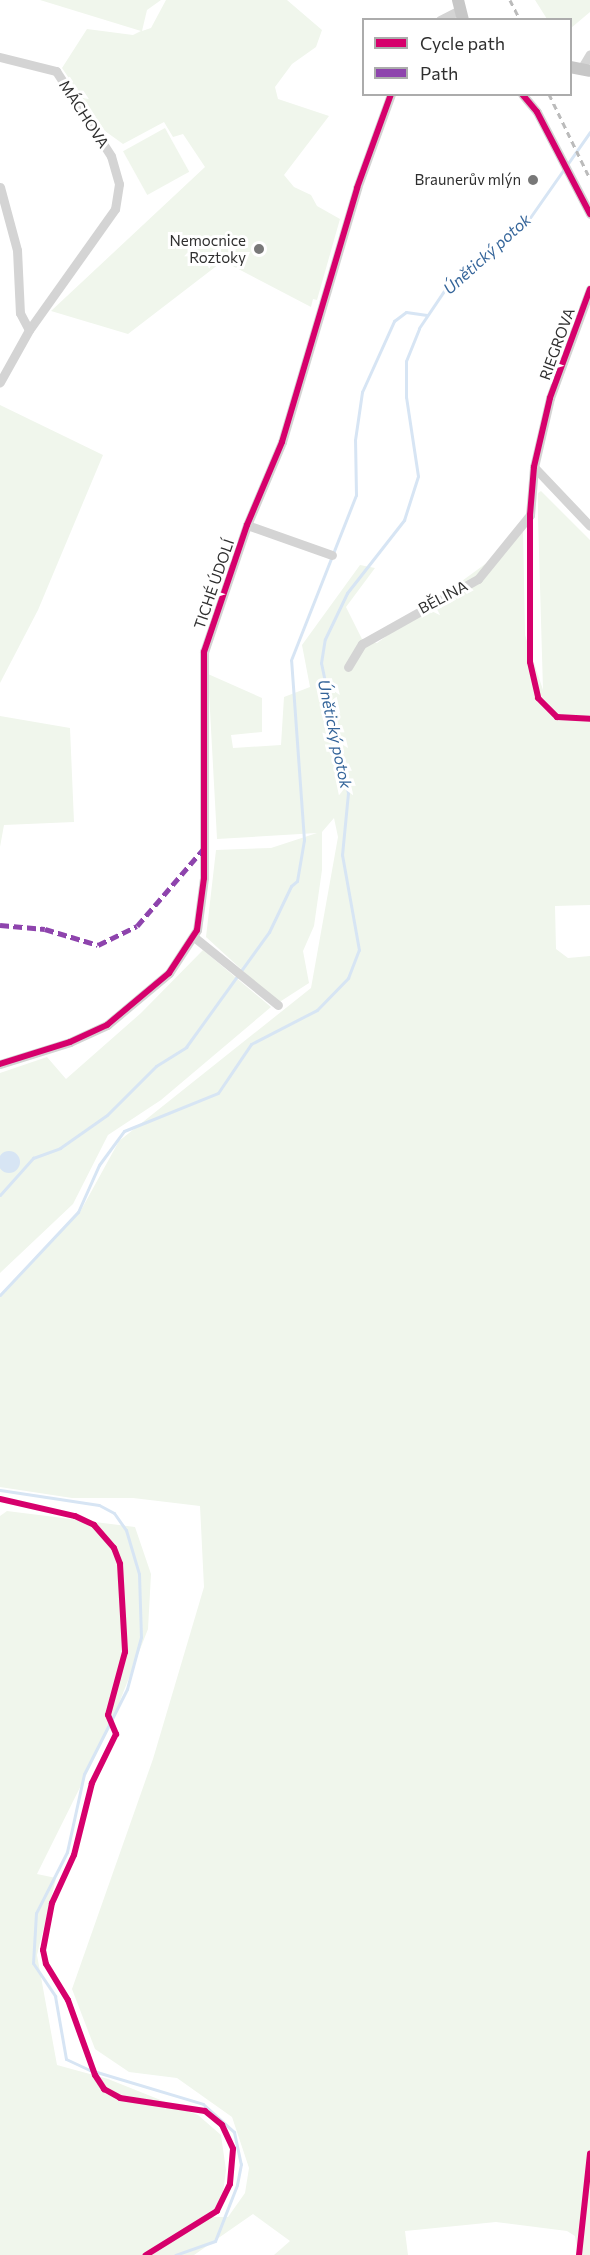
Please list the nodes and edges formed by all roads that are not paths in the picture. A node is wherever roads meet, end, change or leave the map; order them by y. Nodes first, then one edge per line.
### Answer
1 (461, 10) edge
2 (444, 18) edge
3 (590, 54) edge
4 (0, 57) edge
5 (581, 69) edge
6 (390, 96) edge
7 (524, 96) edge
8 (0, 187) edge
9 (590, 214) edge
10 (590, 289) edge
11 (29, 330) junction
12 (0, 382) edge
13 (534, 467) junction
14 (530, 515) joint
15 (247, 525) junction
16 (590, 526) edge
17 (332, 555) dead end
18 (348, 667) dead end
19 (194, 937) junction
20 (278, 1005) dead end
21 (0, 1064) edge

1 - 2 street
3 - 5 street
4 - 11 street, MÁCHOVA
6 - 15 street, TICHÉ ÚDOLÍ
7 - 9 street
8 - 11 street
10 - 13 street, RIEGROVA
11 - 12 street, MÁCHOVA
13 - 14 street, RIEGROVA
13 - 16 street
14 - 18 street, BĚLINA
15 - 17 street
15 - 19 street, TICHÉ ÚDOLÍ
19 - 20 street
19 - 21 street, TICHÉ ÚDOLÍ

